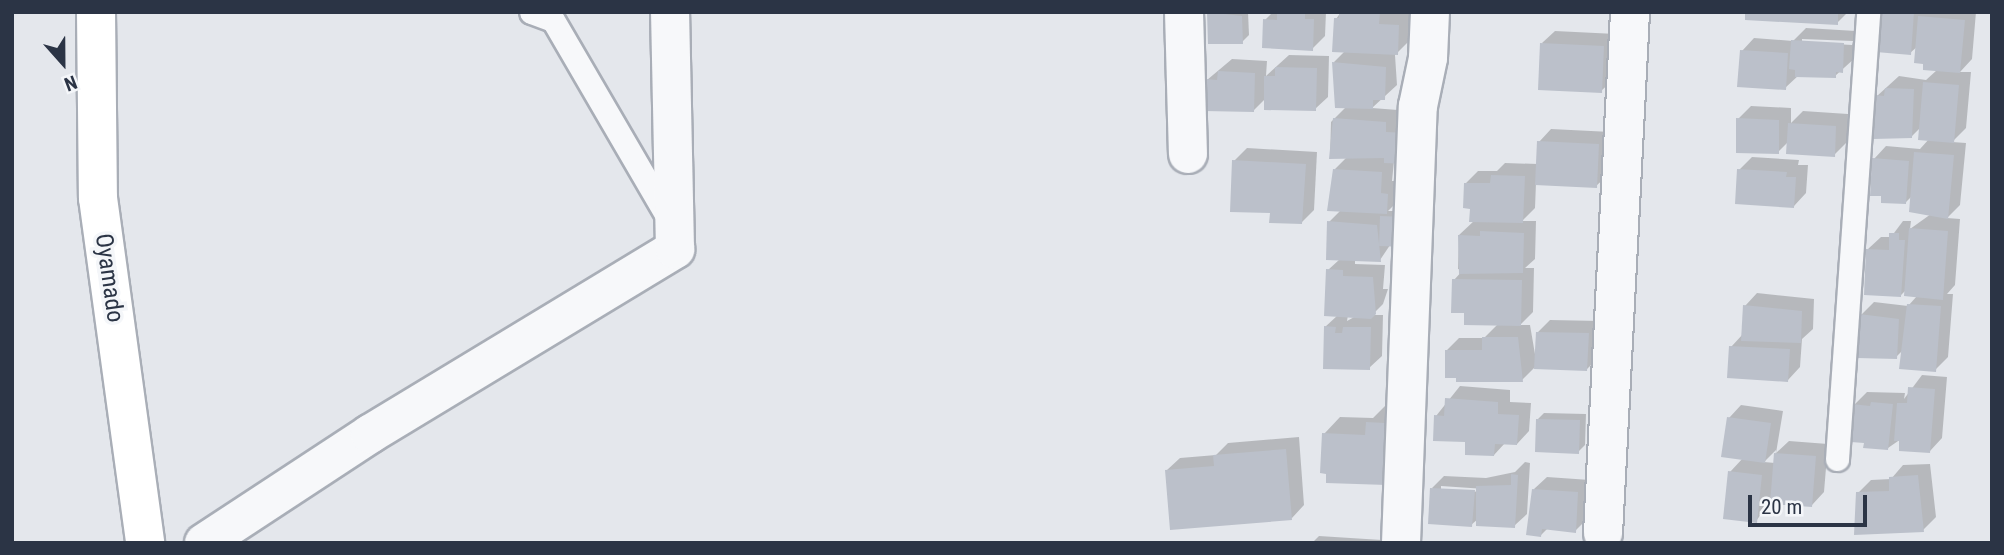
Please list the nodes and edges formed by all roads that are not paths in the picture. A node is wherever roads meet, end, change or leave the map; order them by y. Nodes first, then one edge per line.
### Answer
1 (96, 12) edge
2 (531, 12) edge
3 (670, 12) edge
4 (1184, 12) edge
5 (1430, 12) edge
6 (1630, 12) edge
7 (1868, 12) edge
8 (1188, 154) dead end
9 (675, 230) junction
10 (1837, 459) dead end
11 (1603, 533) dead end
12 (145, 543) edge
13 (204, 543) edge
14 (1401, 543) edge

1 - 12 street, Oyamado
2 - 9 lane
3 - 9 street
4 - 8 street
5 - 14 street
6 - 11 street
7 - 10 lane
9 - 13 street

